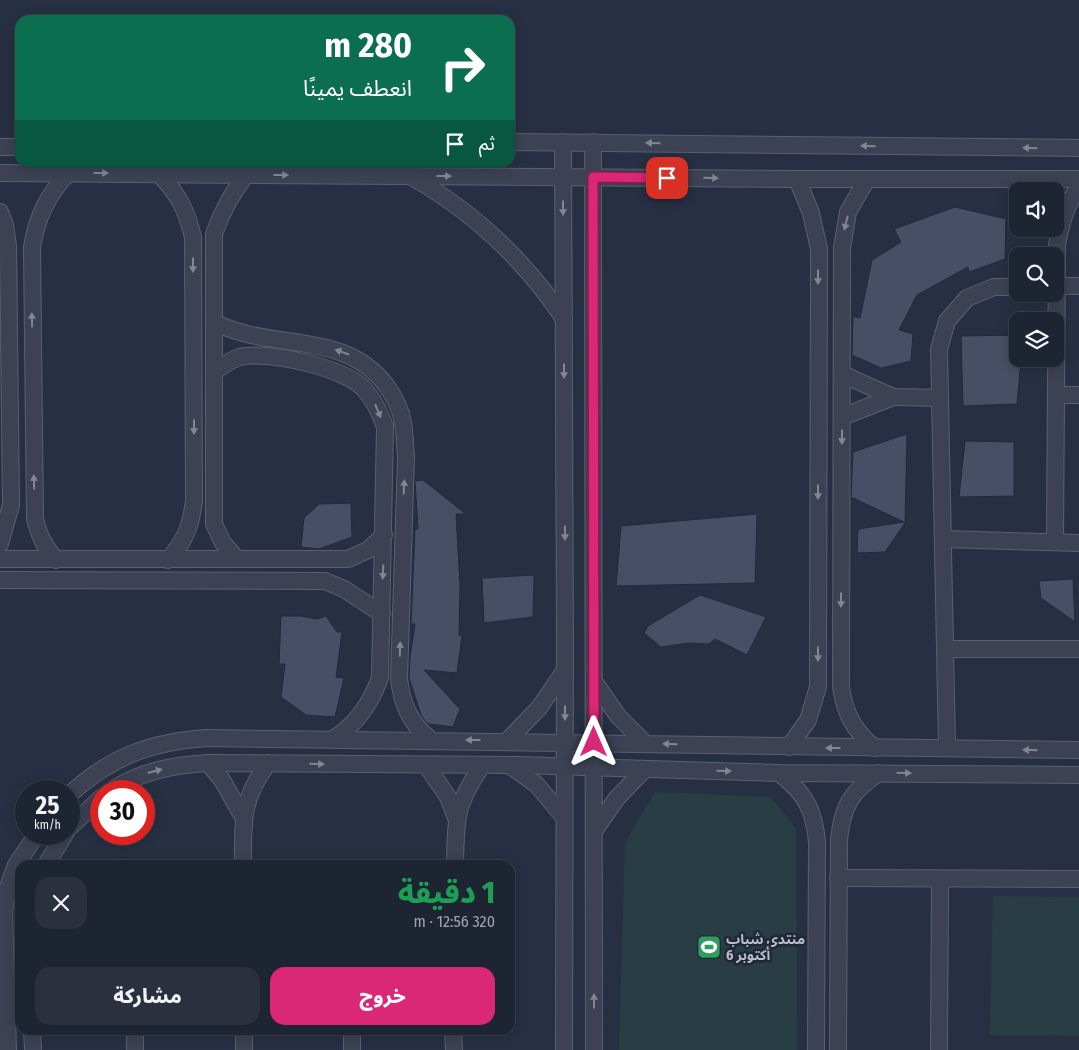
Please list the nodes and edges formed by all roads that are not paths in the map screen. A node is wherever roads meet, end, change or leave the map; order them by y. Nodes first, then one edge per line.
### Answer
1 (515, 142) edge
2 (563, 142) junction
3 (593, 142) junction
4 (0, 147) edge
5 (15, 147) edge
6 (1079, 148) edge
7 (0, 173) edge
8 (68, 173) junction
9 (159, 174) junction
10 (246, 175) junction
11 (410, 176) junction
12 (563, 176) junction
13 (593, 177) junction
14 (797, 179) junction
15 (867, 179) junction
16 (1079, 179) edge
17 (1049, 182) edge
18 (1009, 185) edge
19 (1079, 187) edge
20 (0, 212) edge
21 (214, 234) junction
22 (193, 236) junction
23 (1054, 237) edge
24 (1057, 245) joint
25 (8, 246) junction
26 (32, 247) junction
27 (842, 248) junction
28 (818, 249) junction
29 (1064, 286) edge
30 (1079, 286) edge
31 (1009, 287) edge
32 (1056, 302) edge
33 (4, 310) edge
34 (564, 319) junction
35 (214, 322) junction
36 (276, 340) junction
37 (272, 358) junction
38 (214, 372) junction
39 (842, 374) junction
40 (5, 394) edge
41 (1056, 395) junction
42 (1079, 395) edge
43 (893, 397) junction
44 (940, 398) junction
45 (842, 417) junction
46 (194, 501) junction
47 (35, 503) junction
48 (213, 503) junction
49 (11, 505) junction
50 (384, 536) junction
51 (943, 539) junction
52 (1056, 542) junction
53 (1079, 543) edge
54 (0, 544) edge
55 (237, 559) junction
56 (0, 560) edge
57 (56, 560) junction
58 (168, 560) junction
59 (327, 560) junction
60 (0, 580) edge
61 (325, 581) junction
62 (382, 614) junction
63 (946, 649) junction
64 (1079, 649) edge
65 (565, 670) junction
66 (380, 678) junction
67 (399, 679) junction
68 (595, 683) junction
69 (818, 687) junction
70 (841, 687) junction
71 (333, 739) junction
72 (431, 740) junction
73 (507, 741) junction
74 (565, 741) junction
75 (594, 742) junction
76 (646, 744) junction
77 (789, 747) junction
78 (875, 748) junction
79 (947, 748) junction
80 (1079, 750) edge
81 (208, 763) junction
82 (268, 763) junction
83 (426, 765) junction
84 (482, 766) junction
85 (510, 766) junction
86 (565, 766) junction
87 (594, 766) junction
88 (645, 769) junction
89 (879, 772) junction
90 (779, 773) junction
91 (1079, 775) edge
92 (134, 780) edge
93 (80, 785) edge
94 (90, 808) edge
95 (563, 816) junction
96 (80, 818) edge
97 (243, 818) junction
98 (456, 818) junction
99 (594, 831) junction
100 (30, 845) edge
101 (58, 845) edge
102 (19, 860) edge
103 (49, 860) edge
104 (243, 860) edge
105 (455, 860) edge
106 (15, 868) edge
107 (838, 878) junction
108 (940, 879) junction
109 (1079, 879) edge
110 (32, 1035) edge
111 (135, 1035) edge
112 (244, 1035) edge
113 (352, 1035) edge
114 (454, 1035) edge
115 (8, 1050) edge
116 (33, 1050) edge
117 (135, 1050) edge
118 (244, 1050) edge
119 (352, 1050) edge
120 (454, 1050) edge
121 (564, 1050) edge
122 (594, 1050) edge
123 (816, 1050) edge
124 (838, 1050) edge
125 (939, 1050) edge

1 - 2 street
2 - 3 street
2 - 12 street
6 -> 3 street
3 - 13 street
4 - 5 street
7 - 8 street
8 -> 9 street
8 - 26 street
9 - 10 street
9 - 22 street
10 -> 11 street
10 - 21 street
11 -> 12 street
11 - 34 street
12 - 13 street
12 -> 34 street
13 -> 14 street
13 - 68 street
14 - 15 street
14 - 28 street
15 - 18 street
15 -> 27 street
16 - 17 street
19 - 24 street
20 - 25 street
21 - 22 street
21 - 35 street
22 -> 46 street
23 - 24 street
25 - 26 street
25 - 33 street
47 -> 26 street
27 - 28 street
27 - 39 street
28 -> 69 street
29 - 30 street
31 - 44 street
32 - 41 street
33 - 40 street
34 -> 65 street
35 - 36 street
35 - 38 street
36 - 37 street
67 -> 36 street
37 - 38 street
37 -> 50 street
38 - 48 street
39 - 43 street
39 - 45 street
40 - 49 street
41 - 42 street
41 - 52 street
43 - 44 street
43 - 45 street
44 - 51 street
45 -> 70 street
46 - 48 street
46 - 58 street
47 - 49 street
47 - 57 street
48 - 55 street
49 - 54 street
50 - 59 street
50 -> 62 street
51 - 52 street
51 - 63 street
52 - 53 street
55 - 58 street
55 - 59 street
56 - 57 street
57 - 58 street
59 - 61 street
60 - 61 street
61 - 62 street
62 - 66 street
63 - 64 street
63 - 79 street
65 - 73 street
65 -> 74 street
66 - 67 street
66 - 71 street
67 - 72 street
68 - 75 street
68 - 76 street
69 - 70 street
69 - 77 street
70 - 78 street
71 - 72 street
71 - 93 street
73 -> 72 street
73 - 74 street
74 - 75 street
74 - 86 street
75 - 76 street
75 - 87 street
77 -> 76 street
78 -> 77 street
78 - 79 street
80 -> 79 street
81 - 82 street
92 -> 81 street
81 - 97 street
82 -> 83 street
82 - 97 street
83 - 84 street
83 - 98 street
84 - 85 street
84 - 98 street
85 - 86 street
85 - 95 street
86 - 87 street
86 - 95 street
87 - 88 street
87 - 99 street
88 -> 90 street
88 - 99 street
89 - 90 street
89 -> 91 street
89 - 107 street
90 - 123 street
94 - 96 street
95 - 121 street
97 - 104 street
98 - 105 street
122 -> 99 street
100 - 102 street
101 - 103 street
106 - 115 street
107 - 108 street
107 - 124 street
108 - 109 street
108 - 125 street
110 - 116 street
111 - 117 street
112 - 118 street
113 - 119 street
114 - 120 street

